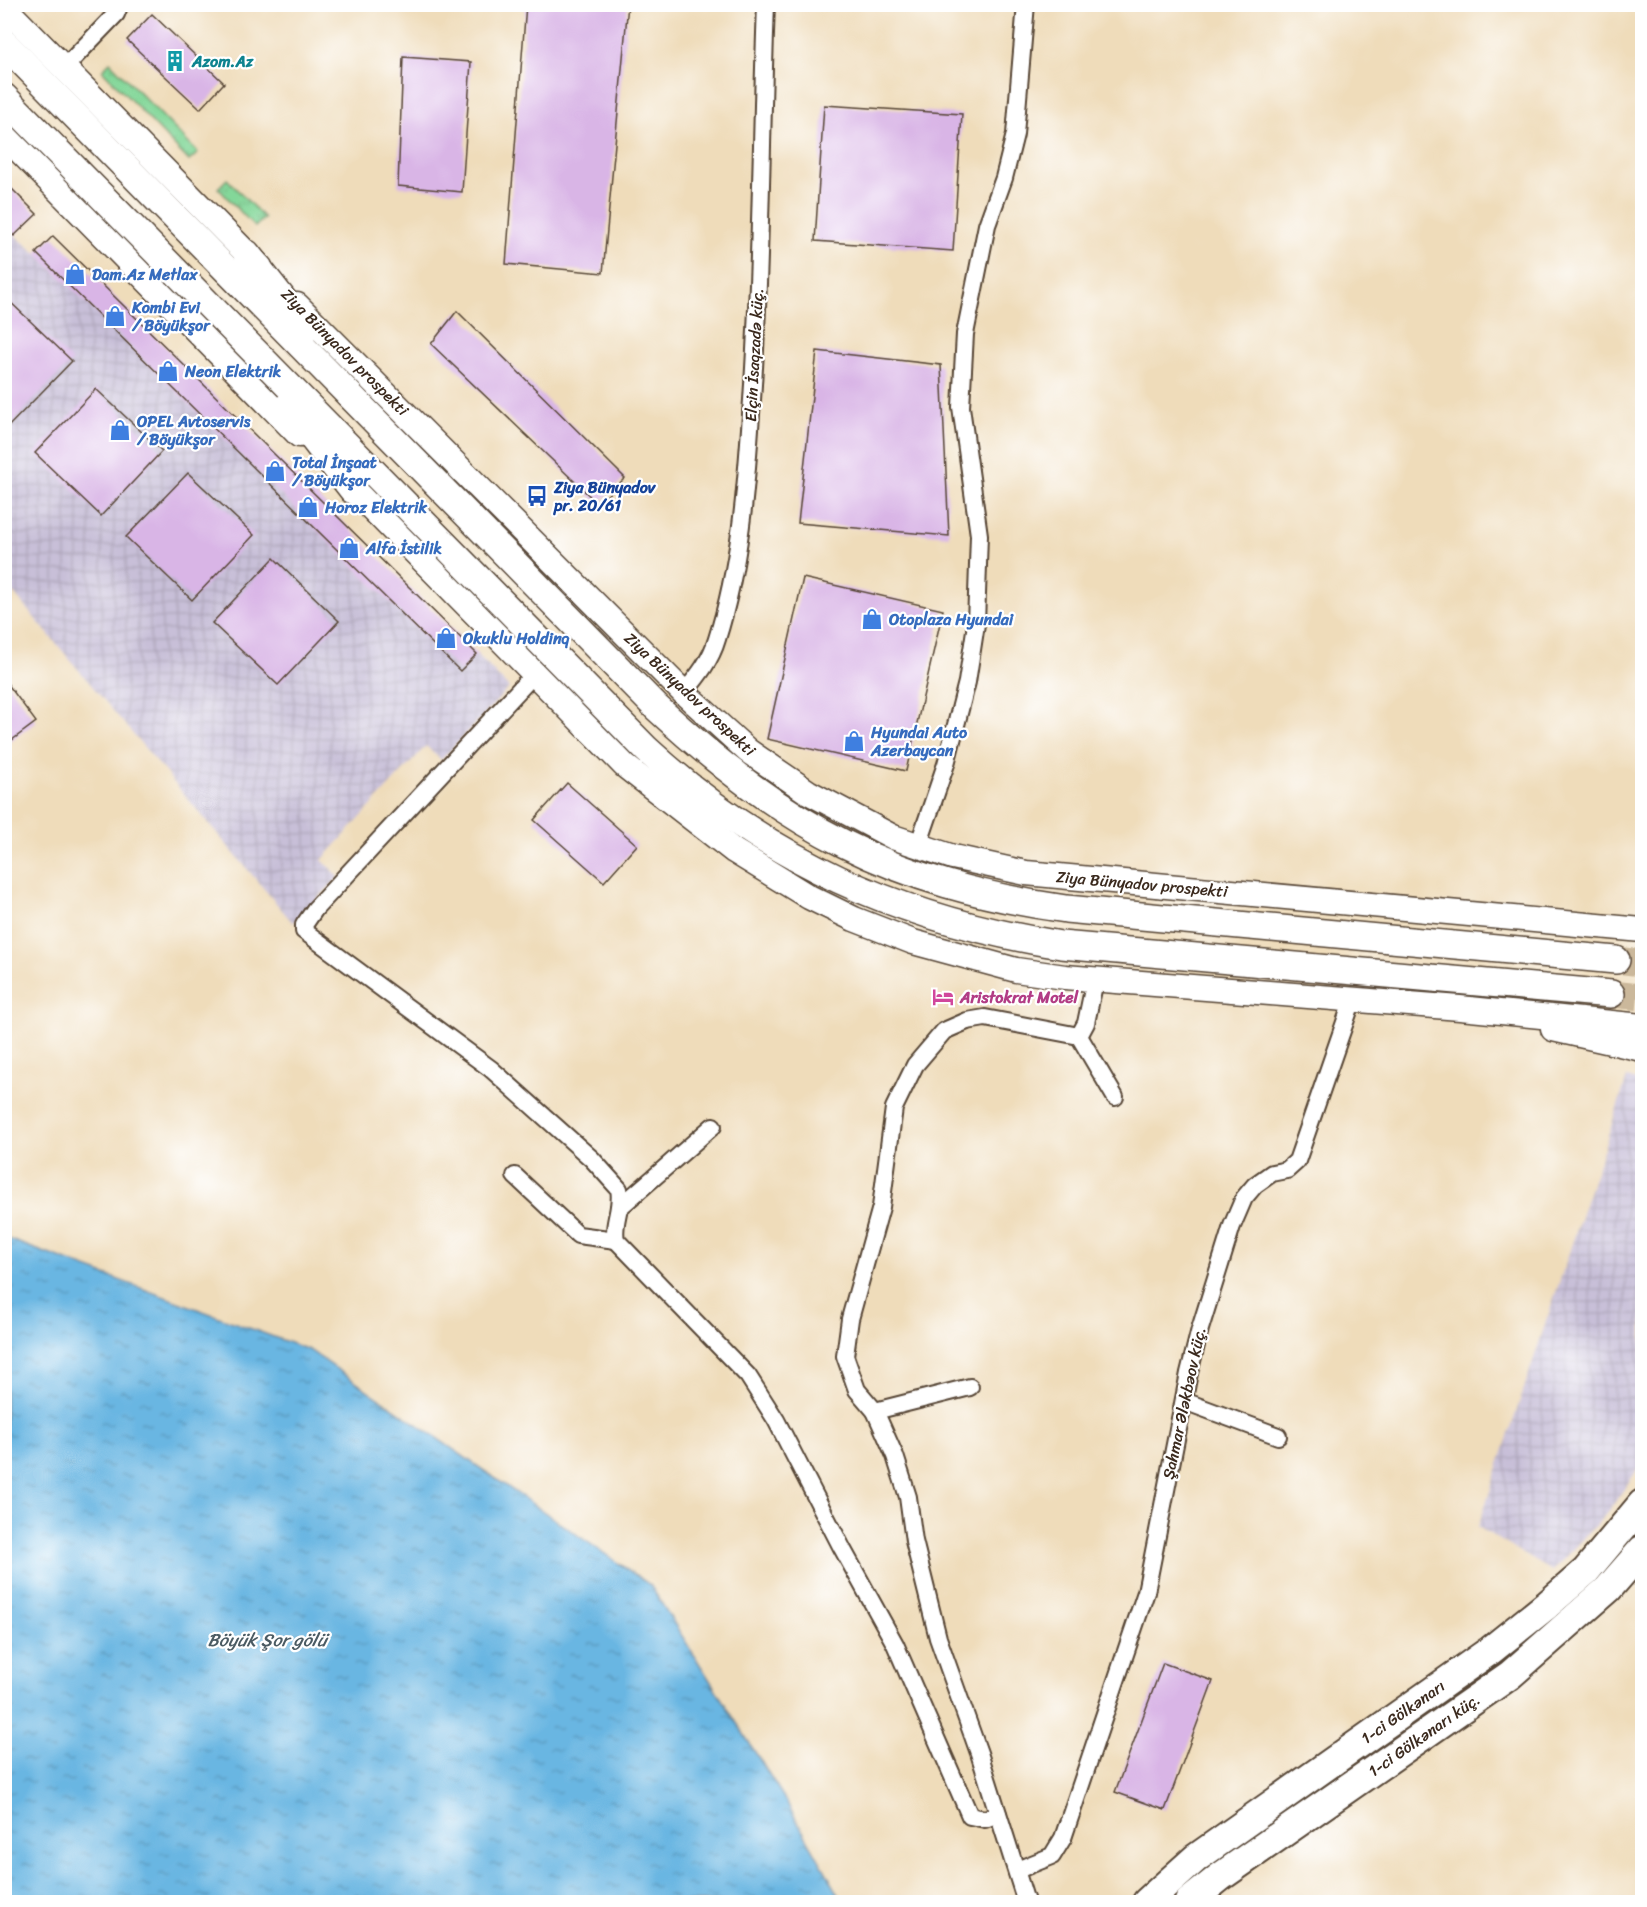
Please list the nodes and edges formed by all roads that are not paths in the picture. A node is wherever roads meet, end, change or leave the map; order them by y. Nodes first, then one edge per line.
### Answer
1 (120, 4) edge
2 (766, 4) edge
3 (1026, 4) edge
4 (4, 7) edge
5 (4, 43) edge
6 (64, 68) junction
7 (4, 97) edge
8 (4, 135) edge
9 (247, 254) junction
10 (206, 302) junction
11 (397, 443) junction
12 (353, 489) junction
13 (534, 674) junction
14 (684, 693) junction
15 (657, 708) junction
16 (625, 766) junction
17 (893, 837) junction
18 (918, 846) junction
19 (793, 858) junction
20 (1587, 923) junction
21 (1642, 930) edge
22 (1642, 938) edge
23 (1616, 960) tunnel mouth
24 (1095, 980) junction
25 (1611, 994) tunnel mouth
26 (1353, 999) junction
27 (1460, 1008) junction
28 (1642, 1014) edge
29 (1611, 1022) junction
30 (1642, 1026) edge
31 (1079, 1036) junction
32 (1642, 1049) edge
33 (1115, 1097) dead end
34 (713, 1126) dead end
35 (515, 1176) dead end
36 (619, 1209) junction
37 (616, 1240) junction
38 (970, 1387) dead end
39 (1184, 1401) junction
40 (875, 1411) junction
41 (1278, 1436) dead end
42 (1642, 1504) edge
43 (1642, 1550) edge
44 (998, 1814) junction
45 (1017, 1870) junction
46 (1026, 1902) edge
47 (1146, 1902) edge
48 (1189, 1902) edge

1 - 6 street
2 - 14 street, Elçin İsaqzadə küç.
3 - 18 street
4 - 6 main road, Ziya Bünyadov prospekti
5 - 11 main road, Ziya Bünyadov prospekti
6 - 9 main road, Ziya Bünyadov prospekti
7 - 10 main road
8 - 12 main road
9 - 11 main road
9 - 14 main road, Ziya Bünyadov prospekti
10 - 12 main road
10 - 19 main road
11 - 15 main road, Ziya Bünyadov prospekti
12 - 13 main road
13 - 16 main road
13 - 36 street
14 - 17 main road, Ziya Bünyadov prospekti
15 - 17 main road
15 - 23 main road, Ziya Bünyadov prospekti
16 - 19 main road
16 - 24 main road
17 - 18 main road, Ziya Bünyadov prospekti
18 - 20 main road, Ziya Bünyadov prospekti
19 - 25 main road
20 - 21 main road, Ziya Bünyadov prospekti
20 - 22 main road
24 - 26 main road
24 - 31 street
26 - 27 main road
26 - 39 street, Şahmar Ələkbəov küç.
27 - 29 main road
27 - 32 main road
28 - 29 main road
29 - 30 main road
31 - 33 street
31 - 40 street
34 - 36 street
35 - 37 street
36 - 37 street
37 - 44 street
38 - 40 street
39 - 41 street
39 - 45 street, Şahmar Ələkbəov küç.
40 - 44 street
42 - 47 highway, 1-ci Gölkənarı
43 - 48 highway, 1-ci Gölkənarı küç.
44 - 45 street
45 - 46 street

